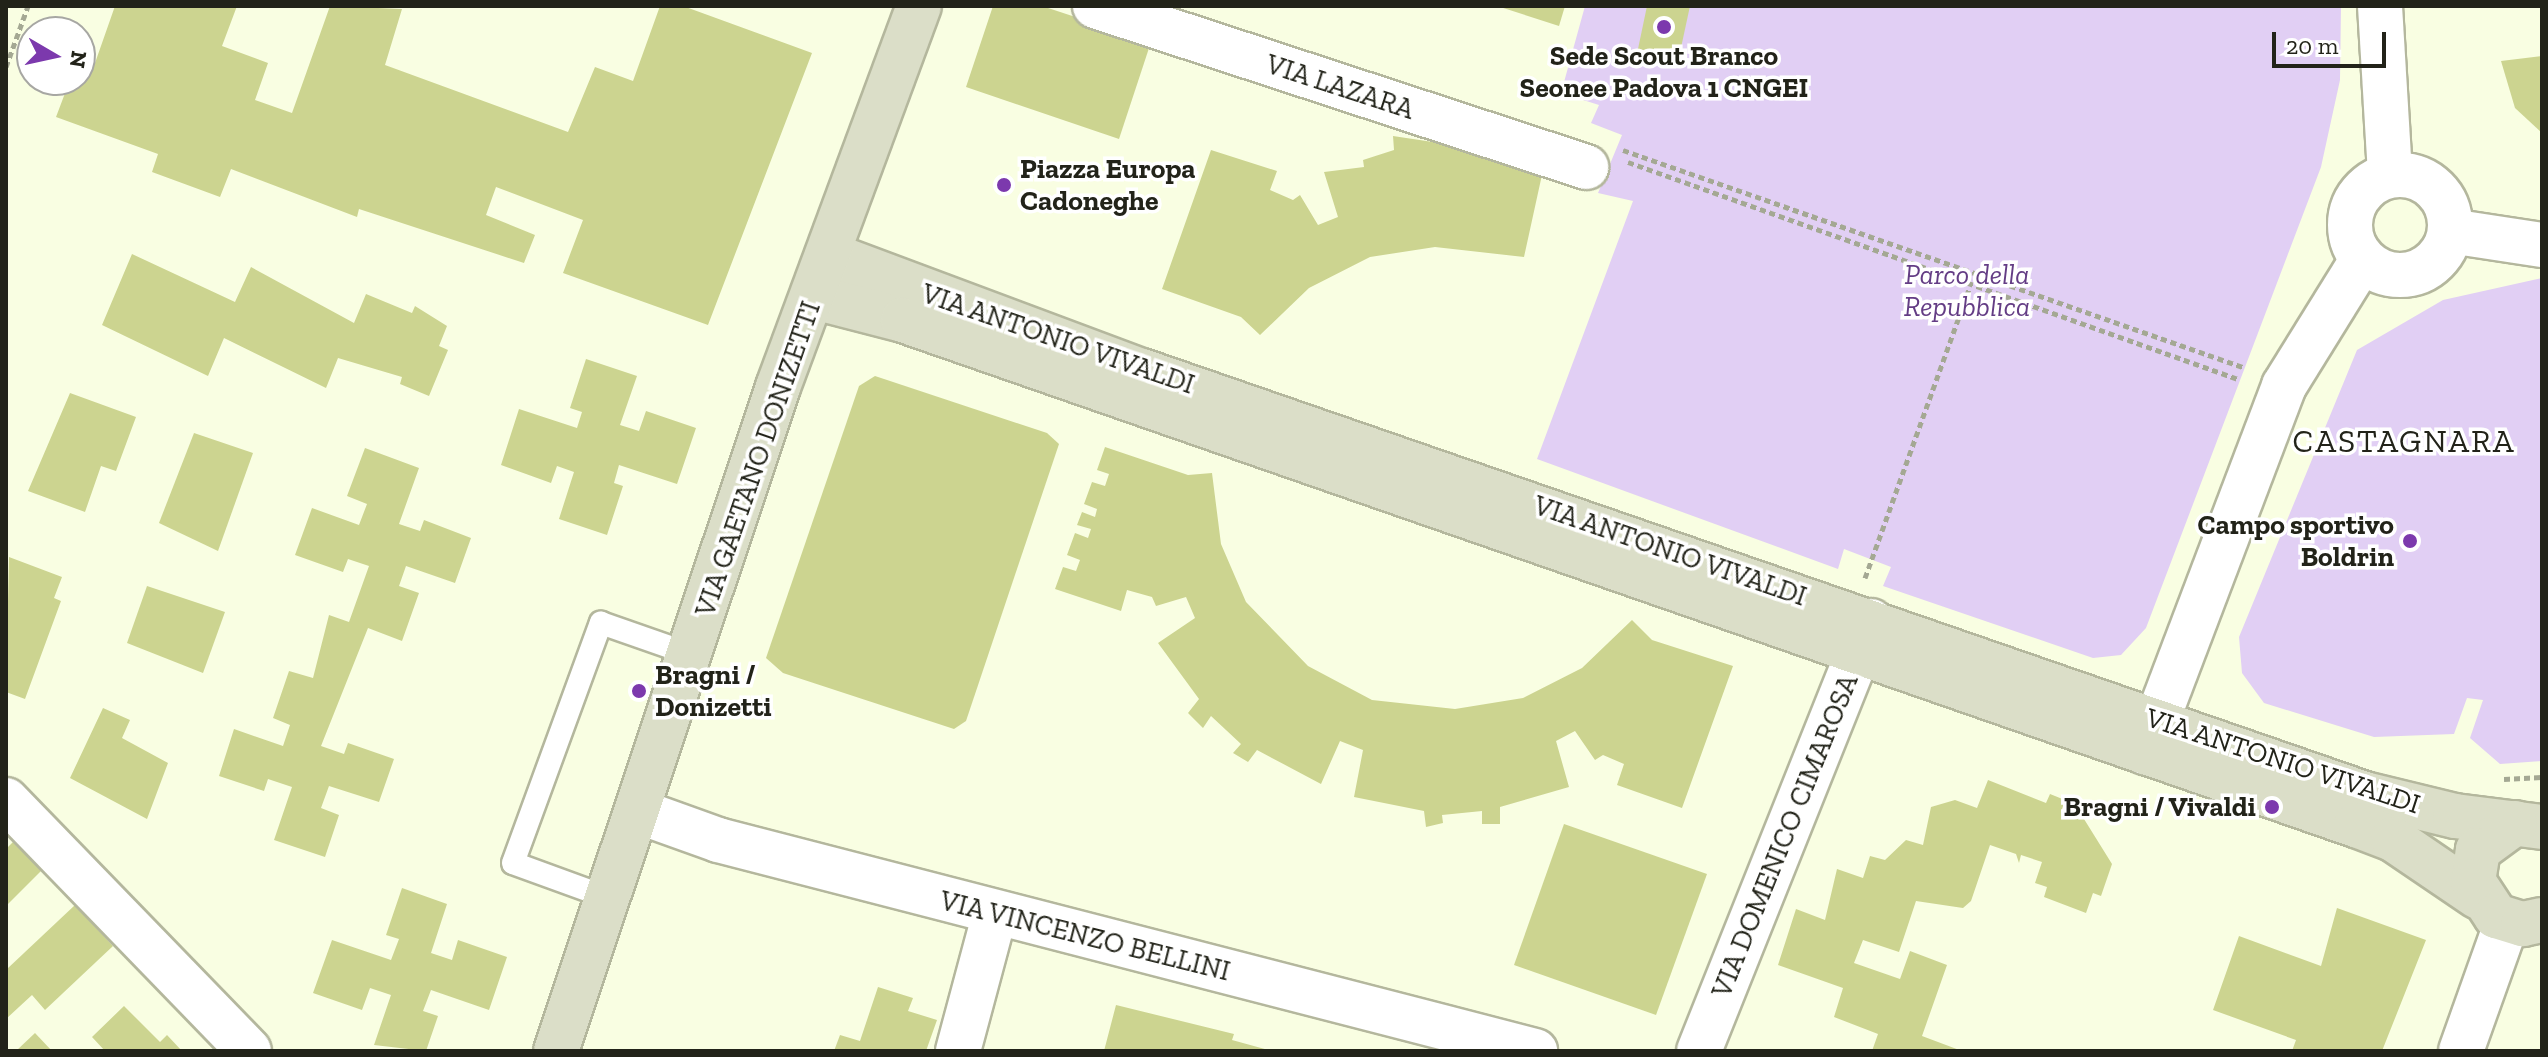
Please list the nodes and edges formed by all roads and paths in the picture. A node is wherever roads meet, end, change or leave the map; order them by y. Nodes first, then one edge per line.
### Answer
1 (28, 6) edge
2 (919, 6) edge
3 (1095, 6) edge
4 (2380, 6) edge
5 (6, 67) edge
6 (1586, 167) dead end
7 (2390, 175) junction
8 (2450, 231) junction
9 (2542, 245) edge
10 (831, 255) junction
11 (2362, 260) junction
12 (1970, 287) junction
13 (814, 297) junction
14 (2243, 367) dead end
15 (2238, 379) dead end
16 (1864, 621) junction
17 (690, 654) junction
18 (2150, 735) junction
19 (6, 800) edge
20 (640, 812) junction
21 (2529, 825) edge
22 (609, 898) junction
23 (2509, 912) edge
24 (995, 913) junction
25 (249, 1051) edge
26 (556, 1051) edge
27 (958, 1051) edge
28 (1535, 1051) edge
29 (1699, 1051) edge
30 (2461, 1051) edge

1 - 5 path
2 - 10 street, VIA GAETANO DONIZETTI
3 - 6 street, VIA LAZARA
4 - 7 street
7 - 8 street
7 - 11 street
8 - 9 street
8 - 11 street
10 - 13 street, VIA GAETANO DONIZETTI
10 - 16 street, VIA ANTONIO VIVALDI
11 - 18 street
12 - 14 path
12 - 15 path
12 - 16 path
13 - 16 street, VIA ANTONIO VIVALDI
13 - 17 street, VIA GAETANO DONIZETTI
16 - 18 street, VIA ANTONIO VIVALDI
16 - 29 street, VIA DOMENICO CIMAROSA
17 - 20 street, VIA GAETANO DONIZETTI
17 - 22 lane
18 - 21 street, VIA ANTONIO VIVALDI
18 - 23 street, VIA ANTONIO VIVALDI
19 - 25 street
20 - 22 street, VIA GAETANO DONIZETTI
20 - 24 street, VIA VINCENZO BELLINI
21 - 23 street, VIA ANTONIO VIVALDI
22 - 26 street, VIA GAETANO DONIZETTI
23 - 30 street
24 - 27 street
24 - 28 street, VIA VINCENZO BELLINI

